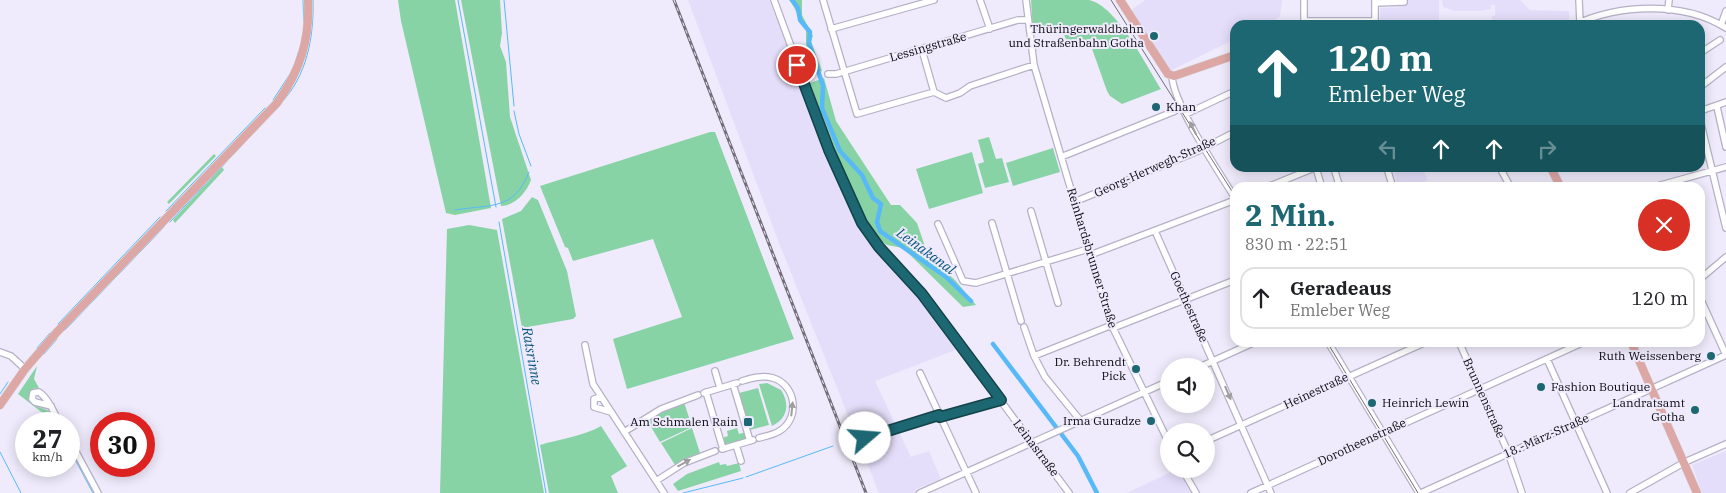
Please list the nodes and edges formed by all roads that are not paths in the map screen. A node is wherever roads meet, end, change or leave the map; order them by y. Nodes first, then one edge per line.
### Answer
1 (308, 0) edge
2 (774, 0) edge
3 (823, 0) edge
4 (934, 0) edge
5 (980, 0) edge
6 (1026, 0) edge
7 (1120, 0) edge
8 (1304, 0) edge
9 (1404, 0) edge
10 (1579, 0) edge
11 (1669, 0) edge
12 (1375, 2) edge
13 (1668, 10) junction
14 (1726, 11) edge
15 (1027, 20) junction
16 (1304, 20) edge
17 (1375, 20) edge
18 (1580, 20) edge
19 (1589, 20) edge
20 (1723, 26) edge
21 (832, 29) junction
22 (990, 29) junction
23 (1720, 40) dead end
24 (922, 50) junction
25 (1705, 50) edge
26 (1230, 57) edge
27 (1034, 65) junction
28 (1726, 67) edge
29 (844, 71) junction
30 (828, 74) dead end
31 (1174, 75) junction
32 (1705, 83) edge
33 (934, 92) junction
34 (1230, 92) edge
35 (1726, 102) edge
36 (1717, 107) junction
37 (1705, 110) edge
38 (1176, 111) dead end
39 (1186, 114) junction
40 (1230, 134) edge
41 (1705, 140) edge
42 (1203, 147) junction
43 (1726, 147) edge
44 (1061, 157) junction
45 (1726, 167) edge
46 (1712, 169) junction
47 (1705, 171) edge
48 (1298, 172) edge
49 (1703, 172) edge
50 (1276, 182) edge
51 (1673, 182) edge
52 (1230, 191) edge
53 (1230, 201) edge
54 (1074, 202) junction
55 (1031, 211) dead end
56 (992, 223) dead end
57 (938, 224) dead end
58 (1726, 228) edge
59 (1155, 231) junction
60 (1089, 252) junction
61 (1726, 257) edge
62 (1046, 262) junction
63 (1007, 273) junction
64 (1705, 275) edge
65 (1230, 282) edge
66 (1185, 299) junction
67 (1058, 303) dead end
68 (1705, 309) edge
69 (1021, 321) dead end
70 (1024, 327) dead end
71 (1113, 327) junction
72 (585, 345) dead end
73 (1244, 347) edge
74 (1331, 347) edge
75 (1415, 347) edge
76 (1462, 347) edge
77 (1573, 347) edge
78 (1633, 347) edge
79 (0, 352) edge
80 (1726, 355) edge
81 (1034, 356) junction
82 (1213, 358) edge
83 (1547, 359) junction
84 (1215, 361) edge
85 (1215, 363) edge
86 (25, 368) junction
87 (715, 372) dead end
88 (920, 373) dead end
89 (1349, 376) junction
90 (737, 383) junction
91 (1160, 385) edge
92 (720, 388) junction
93 (1652, 388) junction
94 (1479, 389) junction
95 (1144, 392) junction
96 (703, 393) junction
97 (601, 397) junction
98 (1001, 400) junction
99 (0, 405) edge
100 (50, 406) dead end
101 (53, 412) edge
102 (611, 412) junction
103 (940, 416) junction
104 (1080, 420) junction
105 (1574, 422) junction
106 (1242, 424) junction
107 (1160, 425) edge
108 (624, 432) junction
109 (1384, 432) junction
110 (1215, 437) edge
111 (865, 438) dead end
112 (754, 440) junction
113 (1032, 442) junction
114 (1726, 444) edge
115 (736, 445) junction
116 (720, 450) junction
117 (1508, 452) junction
118 (80, 459) edge
119 (741, 461) dead end
120 (1685, 462) junction
121 (966, 472) junction
122 (1187, 478) edge
123 (656, 481) junction
124 (1268, 485) junction
125 (919, 492) edge
126 (98, 493) edge
127 (664, 493) edge
128 (976, 493) edge
129 (1069, 493) edge
130 (1196, 493) edge
131 (1251, 493) edge
132 (1271, 493) edge
133 (1420, 493) edge
134 (1522, 493) edge
135 (1607, 493) edge
136 (1630, 493) edge
137 (1697, 493) edge

1 - 86 main road
2 - 98 street, Leinastraße
3 - 21 street
4 - 21 street
5 - 22 street
6 - 15 street, Reinhardsbrunner Straße
7 - 31 main road
8 - 16 street
9 - 12 street
10 - 18 street
11 - 13 street
12 - 17 street
13 - 19 street
13 - 20 street
14 - 20 street
15 - 22 street, Lessingstraße
15 - 27 street, Reinhardsbrunner Straße
21 - 29 street
22 - 24 street, Lessingstraße
23 - 25 street
24 - 29 street, Lessingstraße
24 - 33 street
26 - 31 main road
27 - 33 street
27 - 44 street, Reinhardsbrunner Straße
28 - 32 street
29 - 30 street, Lessingstraße
29 - 33 street
31 - 39 street
34 - 39 street
35 - 36 street
36 - 37 street
36 - 43 street
38 - 44 street
42 -> 39 street
40 - 42 street, Georg-Herwegh-Straße
41 - 46 street
42 - 52 street
42 - 54 street, Georg-Herwegh-Straße
44 - 54 street, Reinhardsbrunner Straße
45 - 46 street
46 - 47 street
46 - 58 street
48 - 50 street
49 - 51 street
53 - 59 street
54 - 60 street, Reinhardsbrunner Straße
55 - 62 street
56 - 63 street
57 - 63 street
59 - 60 street
59 - 66 street, Goethestraße
60 - 62 street
60 - 71 street, Reinhardsbrunner Straße
61 - 64 street
62 - 63 street
62 - 67 street
63 - 69 street
65 - 66 street
66 - 71 street
66 - 82 street, Goethestraße
68 - 80 street
70 - 81 street
71 - 81 street
71 - 95 street, Reinhardsbrunner Straße
72 - 97 street
73 - 84 street
74 - 89 street
75 - 89 street, Heinestraße
76 - 94 street, Brunnenstraße
77 - 83 street, Dorotheenstraße
78 - 93 main road
79 - 86 street
80 - 93 street, 18.-März-Straße
81 - 104 street
83 - 94 street, Dorotheenstraße
83 - 105 street
85 -> 106 street, Goethestraße
86 - 99 main road
87 - 92 street
88 - 103 street
89 - 106 street, Heinestraße
89 - 109 street
90 - 92 street
90 - 112 street
112 -> 90 street
91 - 95 street
92 - 96 street
93 - 105 street, 18.-März-Straße
93 - 120 main road
94 - 109 street, Dorotheenstraße
94 - 117 street, Brunnenstraße
95 - 104 street
95 - 107 street, Reinhardsbrunner Straße
96 - 108 street
96 - 116 street
97 - 102 street
97 - 102 street
98 - 103 street
98 - 113 street, Leinastraße
100 - 101 street
102 - 108 street
103 - 111 street
103 - 121 street
104 - 113 street
105 - 117 street, 18.-März-Straße
105 - 135 street
106 - 110 street, Heinestraße
106 - 124 street, Goethestraße
108 - 123 street
109 - 124 street, Dorotheenstraße
109 - 133 street
112 - 115 street
113 - 121 street
113 - 129 street, Leinastraße
114 - 120 street
115 - 116 street
115 - 119 street
123 -> 116 street
117 - 133 street, 18.-März-Straße
117 - 134 street, Brunnenstraße
118 - 126 street
120 - 136 street
120 - 137 main road
121 - 125 street
121 - 128 street
122 - 130 street
123 - 127 street
124 - 131 street, Dorotheenstraße
124 - 132 street, Goethestraße

